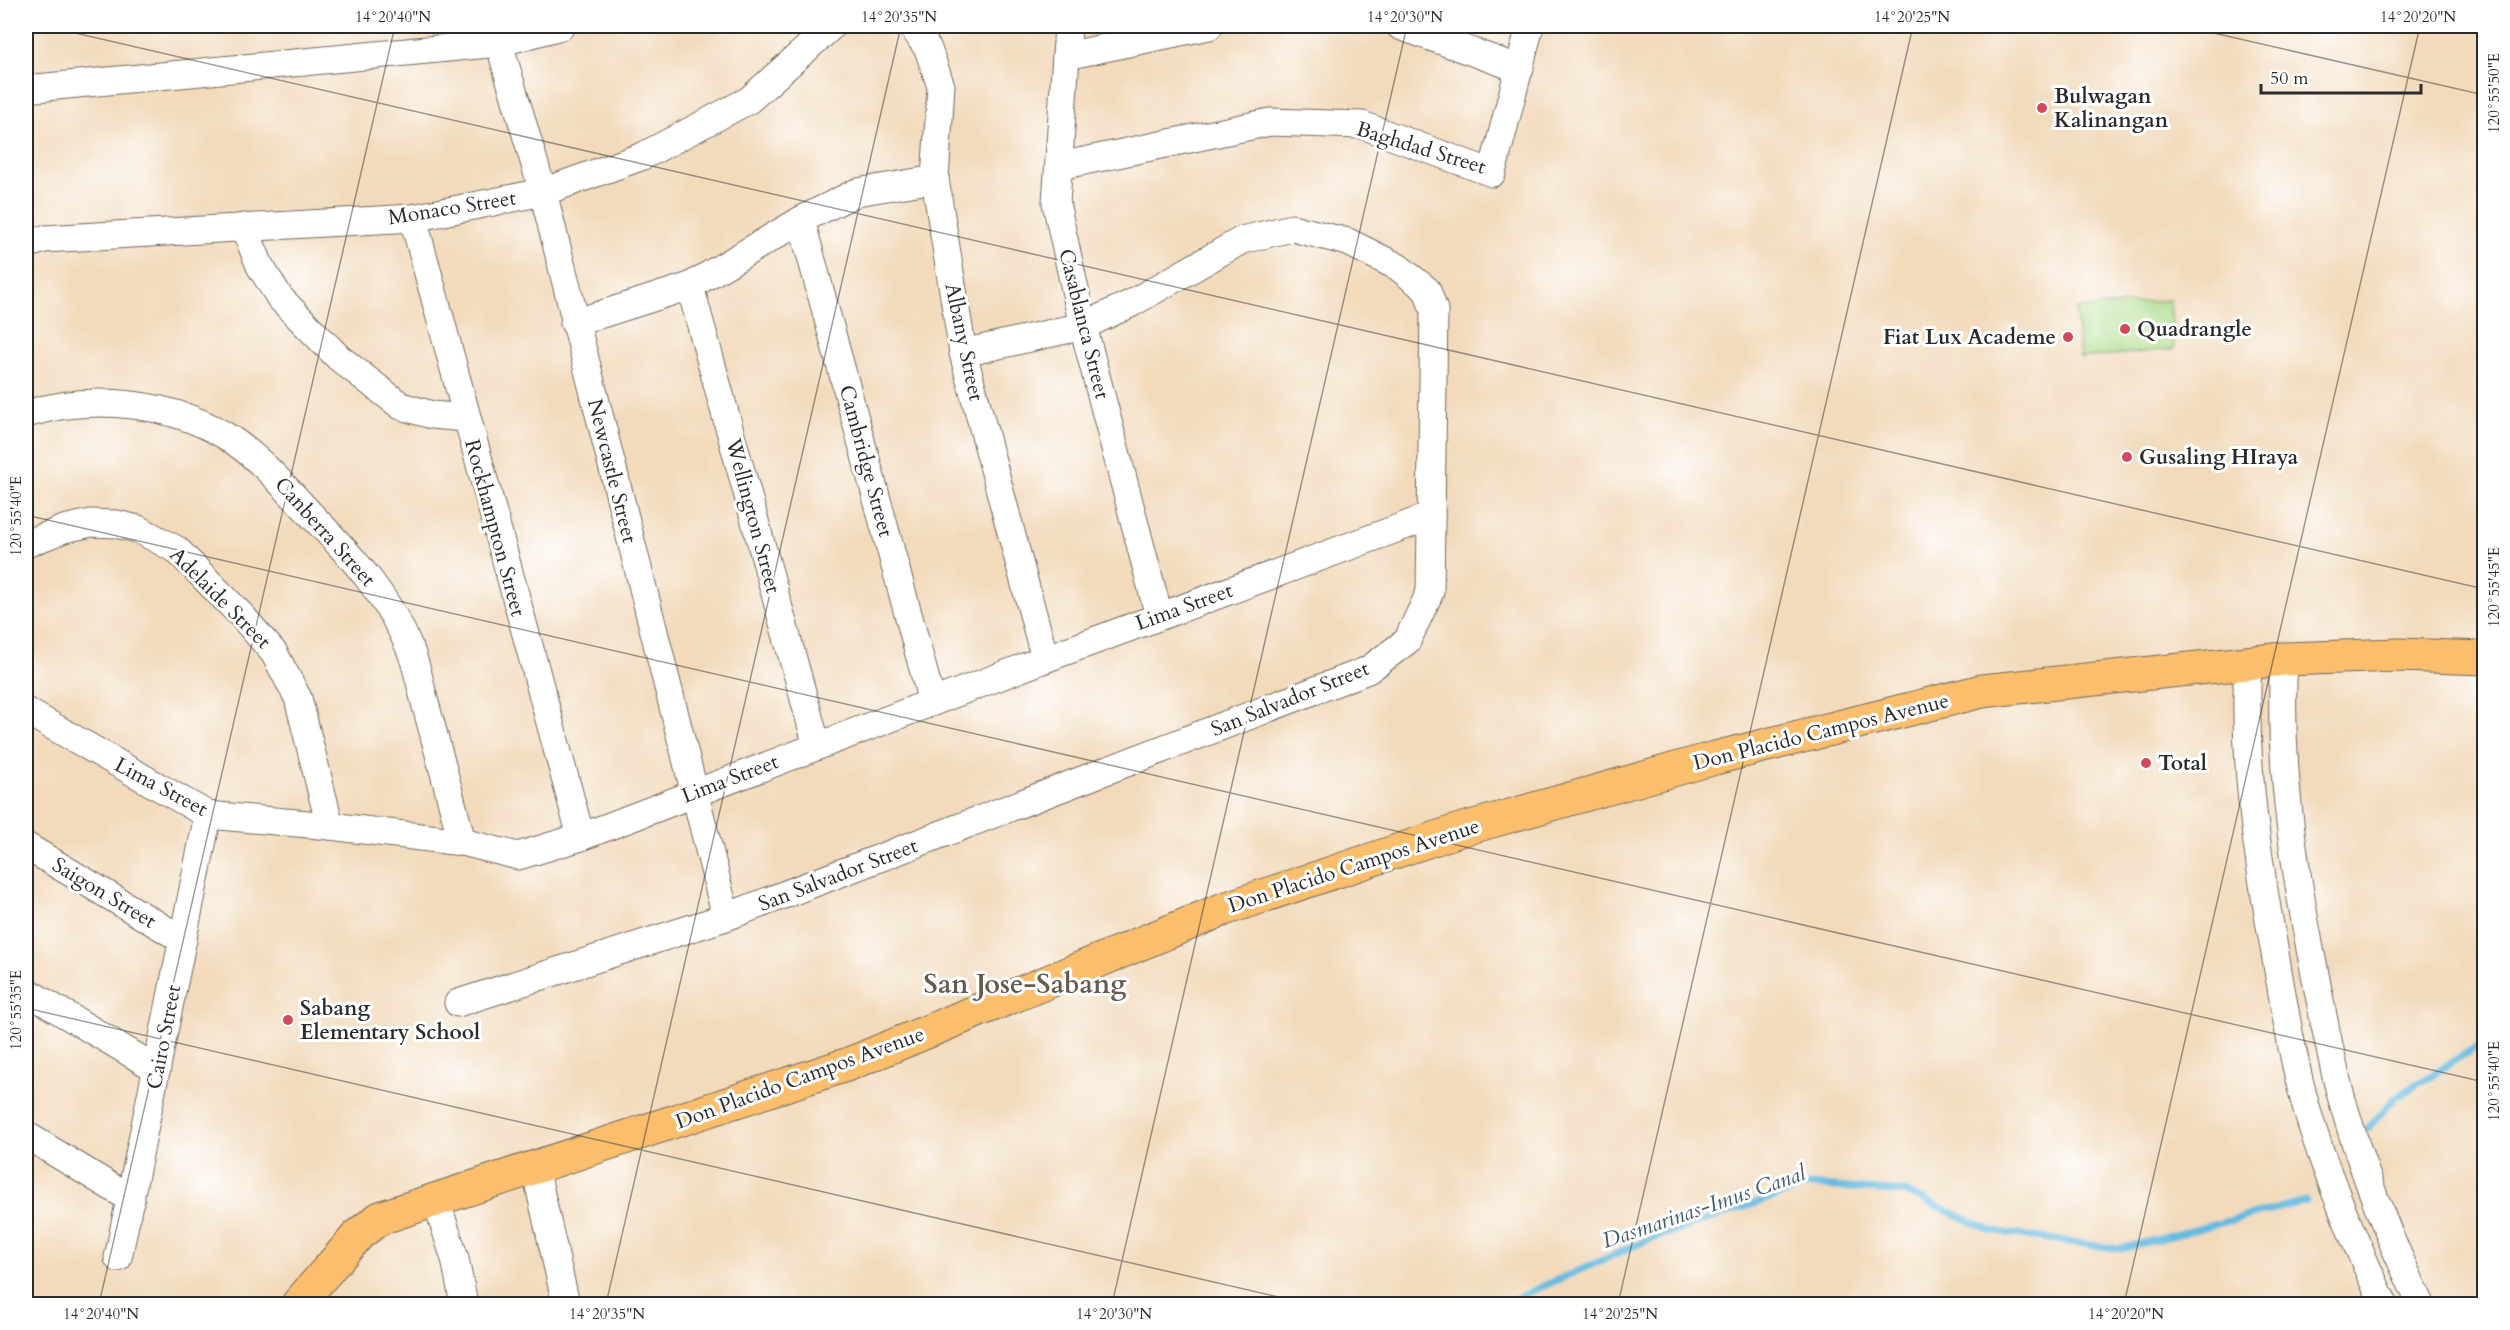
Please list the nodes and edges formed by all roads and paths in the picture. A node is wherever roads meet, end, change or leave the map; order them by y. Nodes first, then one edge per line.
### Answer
1 (561, 26) edge
2 (832, 26) edge
3 (912, 26) edge
4 (1068, 26) edge
5 (1209, 26) edge
6 (1400, 26) edge
7 (1530, 26) edge
8 (498, 34) edge
9 (1066, 56) junction
10 (1520, 69) junction
11 (26, 89) edge
12 (1060, 166) junction
13 (935, 179) junction
14 (543, 192) junction
15 (413, 218) junction
16 (801, 220) junction
17 (244, 228) junction
18 (26, 245) edge
19 (690, 286) junction
20 (574, 323) junction
21 (1083, 326) junction
22 (963, 353) junction
23 (26, 414) edge
24 (465, 418) junction
25 (1431, 516) junction
26 (26, 544) edge
27 (1159, 616) junction
28 (2484, 658) edge
29 (1045, 659) junction
30 (2284, 659) junction
31 (2248, 663) junction
32 (932, 702) junction
33 (26, 711) edge
34 (817, 746) junction
35 (693, 793) junction
36 (208, 815) junction
37 (330, 826) junction
38 (580, 837) junction
39 (462, 842) junction
40 (26, 846) edge
41 (726, 917) junction
42 (183, 940) junction
43 (26, 991) edge
44 (458, 1003) dead end
45 (157, 1069) junction
46 (2350, 1128) junction
47 (26, 1135) edge
48 (2318, 1140) junction
49 (536, 1168) junction
50 (131, 1199) junction
51 (436, 1200) junction
52 (118, 1258) dead end
53 (298, 1305) edge
54 (464, 1305) edge
55 (566, 1305) edge
56 (2384, 1305) edge
57 (2421, 1305) edge

1 - 8 street
2 - 14 street, Monaco Street
3 - 13 street, Albany Street
4 - 9 street, Casablanca Street
5 - 9 street
6 - 10 street
7 - 10 street, Baghdad Street
8 - 11 street
8 - 14 street, Newcastle Street
9 - 12 street, Casablanca Street
10 - 12 street, Baghdad Street
12 - 21 street, Casablanca Street
13 - 16 street
13 - 22 street, Albany Street
14 - 15 street, Monaco Street
14 - 20 street, Newcastle Street
15 - 17 street, Monaco Street
15 - 24 street, Rockhampton Street
16 - 19 street
16 - 32 street, Cambridge Street
17 - 18 street, Monaco Street
17 - 24 street
19 - 20 street
19 - 34 street, Wellington Street
20 - 35 street, Newcastle Street
21 - 22 street, San Salvador Street
21 - 25 street, San Salvador Street
21 - 27 street, Casablanca Street
22 - 29 street, Albany Street
23 - 39 street, Canberra Street
24 - 38 street, Rockhampton Street
25 - 27 street, Lima Street
25 - 41 street, San Salvador Street
26 - 37 street, Adelaide Street
27 - 29 street, Lima Street
28 - 30 main road, Don Placido Campos Avenue
29 - 32 street, Lima Street
30 - 31 main road, Don Placido Campos Avenue
30 - 46 street
31 - 48 street
31 - 49 main road, Don Placido Campos Avenue
32 - 34 street, Lima Street
33 - 36 street, Lima Street
34 - 35 street, Lima Street
35 - 38 street, Lima Street
35 - 41 street, Newcastle Street
36 - 37 street, Lima Street
36 - 42 street, Cairo Street
37 - 39 street, Lima Street
38 - 39 street, Lima Street
40 - 42 street, Saigon Street
41 - 44 street, San Salvador Street
42 - 45 street, Cairo Street
43 - 45 street
45 - 50 street, Cairo Street
46 - 48 street
46 - 57 street
47 - 50 street
48 - 56 street
49 - 51 main road, Don Placido Campos Avenue
49 - 55 street
50 - 52 street, Cairo Street
51 - 53 main road, Don Placido Campos Avenue
51 - 54 street

